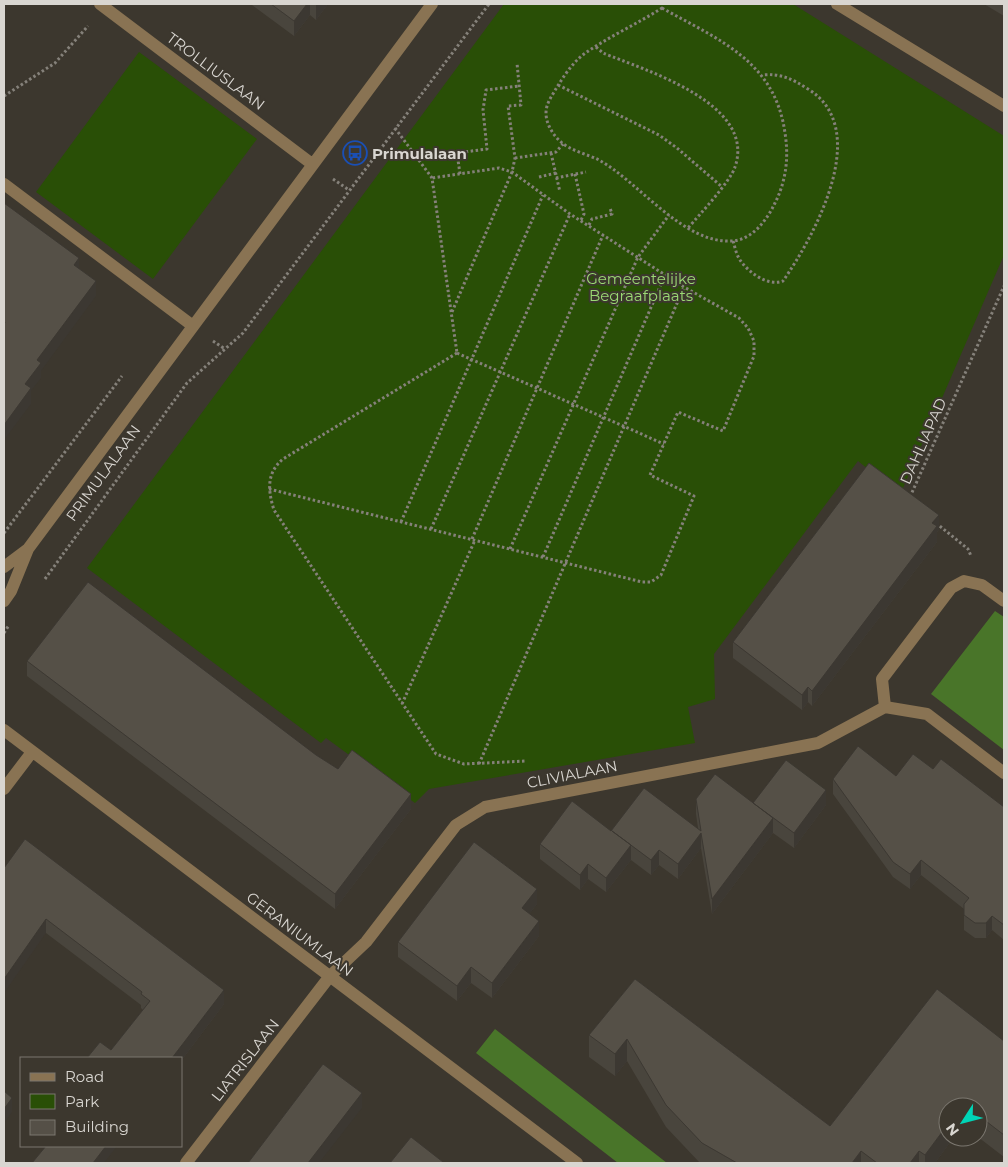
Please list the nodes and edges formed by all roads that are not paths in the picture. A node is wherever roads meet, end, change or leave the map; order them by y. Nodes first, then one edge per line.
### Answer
1 (432, 4) edge
2 (837, 4) edge
3 (102, 6) edge
4 (1004, 106) edge
5 (312, 164) junction
6 (4, 184) edge
7 (193, 326) junction
8 (28, 549) junction
9 (4, 567) edge
10 (4, 601) edge
11 (1004, 602) edge
12 (885, 707) junction
13 (4, 730) edge
14 (32, 752) junction
15 (1004, 773) edge
16 (4, 789) edge
17 (330, 976) junction
18 (186, 1163) edge
19 (577, 1163) edge

1 - 5 street, PRIMULALAAN
2 - 4 street
3 - 5 street, TROLLIUSLAAN
5 - 7 street, PRIMULALAAN
6 - 7 street
7 - 8 street, PRIMULALAAN
8 - 9 street, PRIMULALAAN
8 - 10 street, PRIMULALAAN
11 - 12 street
12 - 15 street
12 - 17 street, CLIVIALAAN
13 - 14 street, GERANIUMLAAN
14 - 16 street
14 - 17 street, GERANIUMLAAN
17 - 18 street, LIATRISLAAN
17 - 19 street, GERANIUMLAAN

